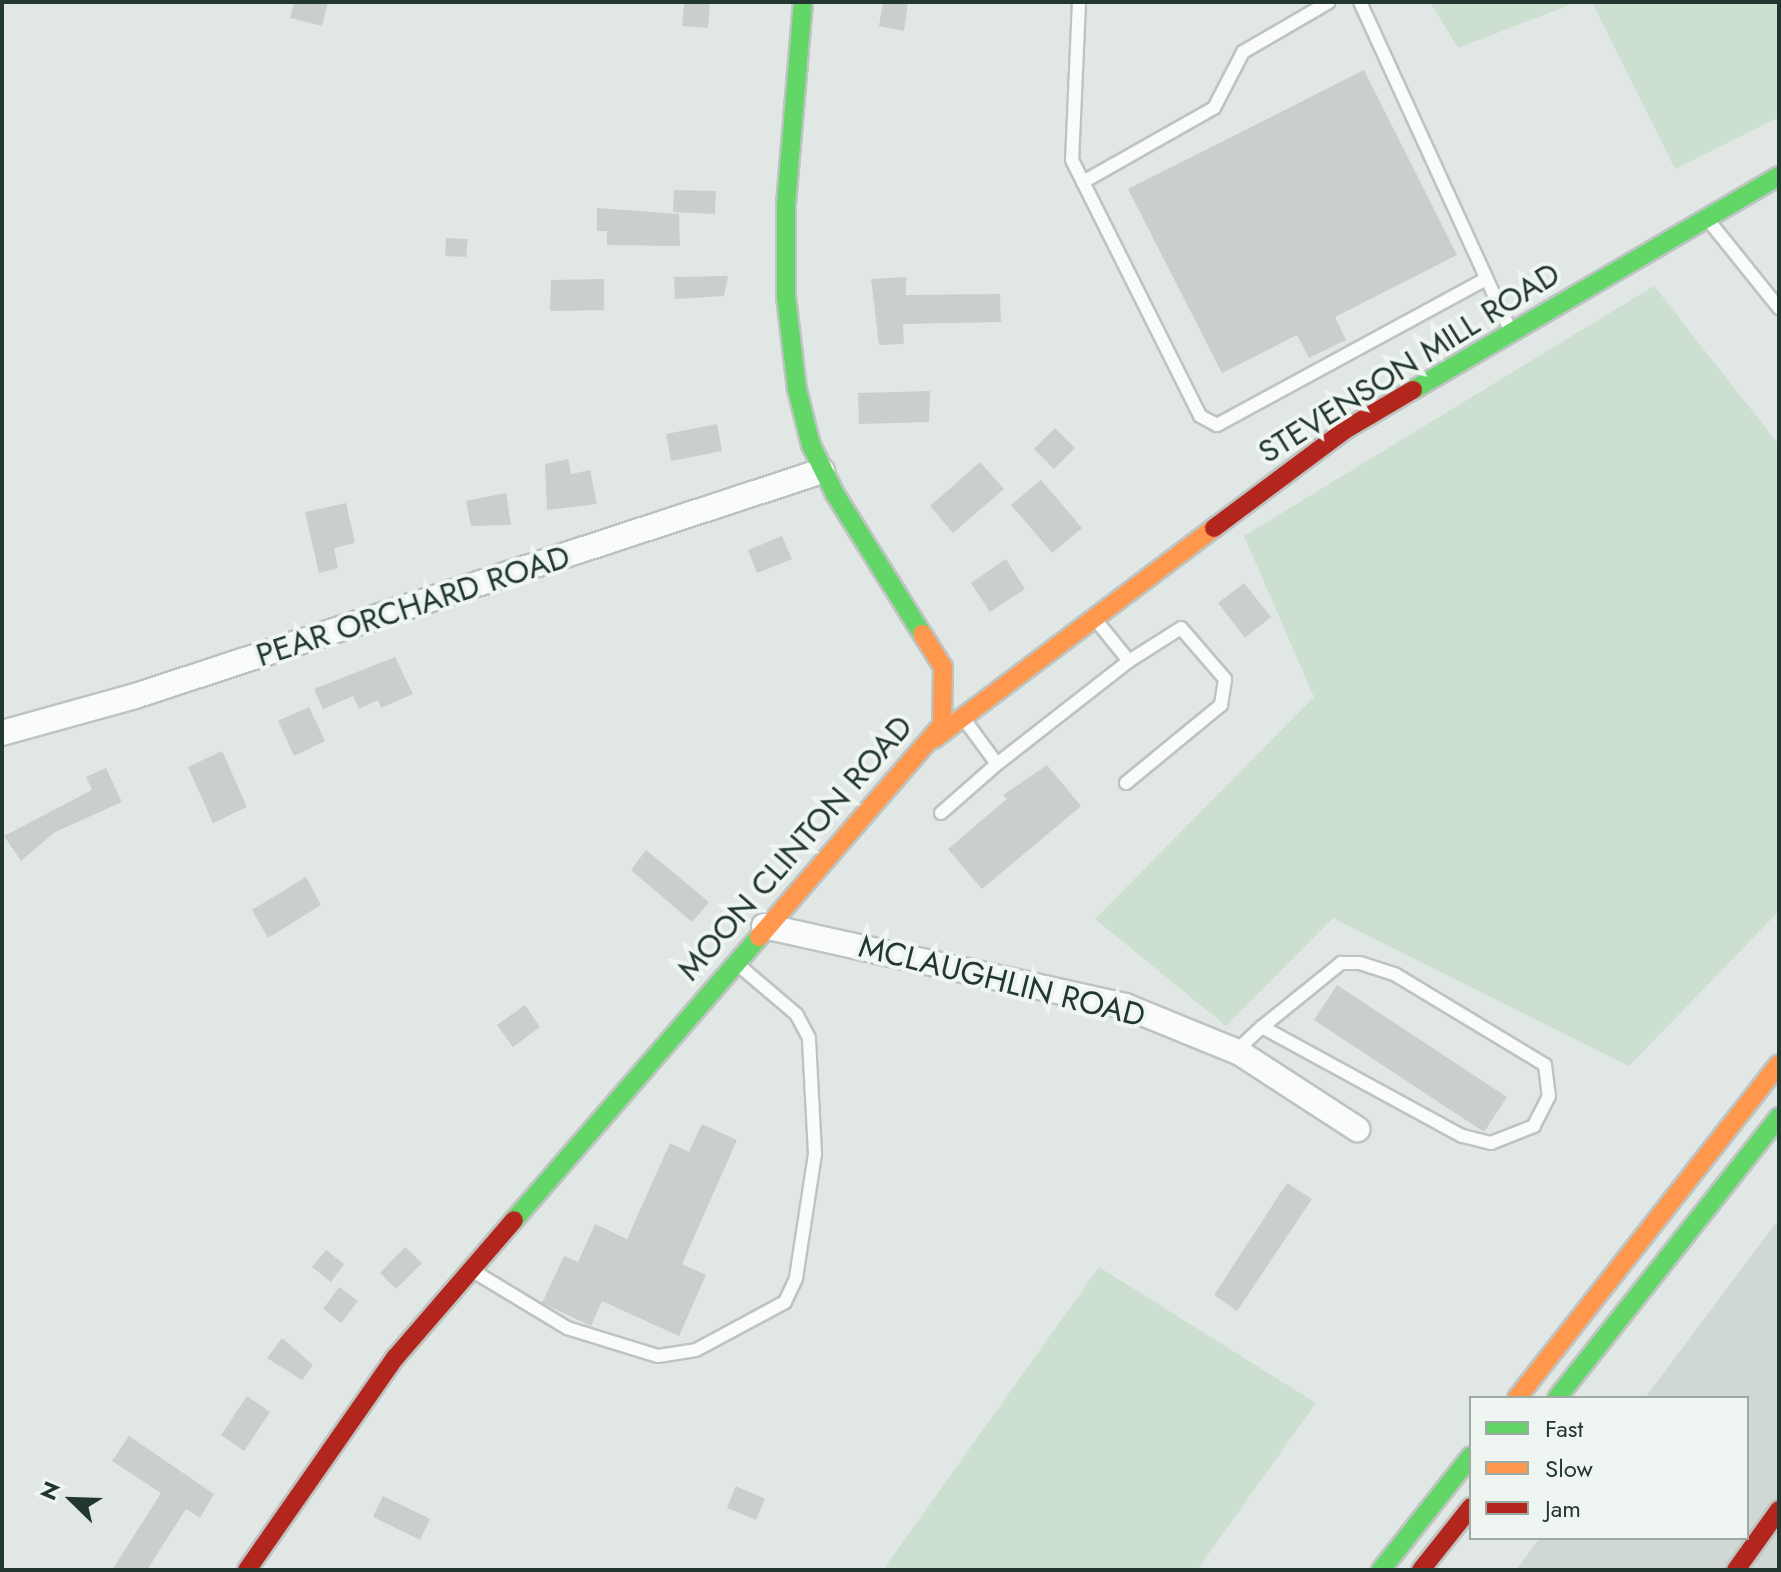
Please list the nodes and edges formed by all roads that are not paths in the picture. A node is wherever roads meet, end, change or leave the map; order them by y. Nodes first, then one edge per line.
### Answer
1 (803, 2) edge
2 (1079, 2) edge
3 (1329, 2) edge
4 (1360, 2) edge
5 (1779, 176) edge
6 (1083, 182) junction
7 (1707, 218) junction
8 (1486, 279) junction
9 (1779, 308) edge
10 (1511, 333) junction
11 (822, 471) junction
12 (1093, 617) junction
13 (1129, 661) junction
14 (962, 717) junction
15 (2, 733) edge
16 (933, 739) junction
17 (997, 764) junction
18 (1126, 783) dead end
19 (941, 813) dead end
20 (764, 926) junction
21 (733, 962) junction
22 (1262, 1027) junction
23 (1236, 1051) junction
24 (1779, 1064) edge
25 (1779, 1117) edge
26 (1357, 1129) dead end
27 (471, 1269) junction
28 (1519, 1396) edge
29 (1559, 1396) edge
30 (1469, 1459) edge
31 (1469, 1510) edge
32 (1779, 1510) edge
33 (247, 1570) edge
34 (1381, 1570) edge
35 (1421, 1570) edge
36 (1736, 1570) edge

1 - 11 main road, MOON CLINTON ROAD
2 - 6 lane
3 - 6 lane
4 - 8 lane
5 - 7 main road, STEVENSON MILL ROAD
6 - 8 lane
7 - 9 lane
7 - 10 main road, STEVENSON MILL ROAD
8 - 10 lane
10 - 12 main road, STEVENSON MILL ROAD
11 - 15 street, PEAR ORCHARD ROAD
11 - 16 main road, MOON CLINTON ROAD
12 - 13 lane
12 - 14 main road, STEVENSON MILL ROAD
13 - 17 lane
13 - 18 lane
14 - 16 main road, STEVENSON MILL ROAD
14 - 17 lane
16 - 20 main road, MOON CLINTON ROAD
17 - 19 lane
20 - 21 main road, MOON CLINTON ROAD
20 - 23 street, MCLAUGHLIN ROAD
21 - 27 main road, MOON CLINTON ROAD
21 - 27 lane
22 - 22 lane
22 - 23 lane
23 - 26 street, MCLAUGHLIN ROAD
24 - 28 main road
25 - 29 main road
27 - 33 main road, MOON CLINTON ROAD
30 - 34 main road
31 - 35 main road
32 - 36 main road

